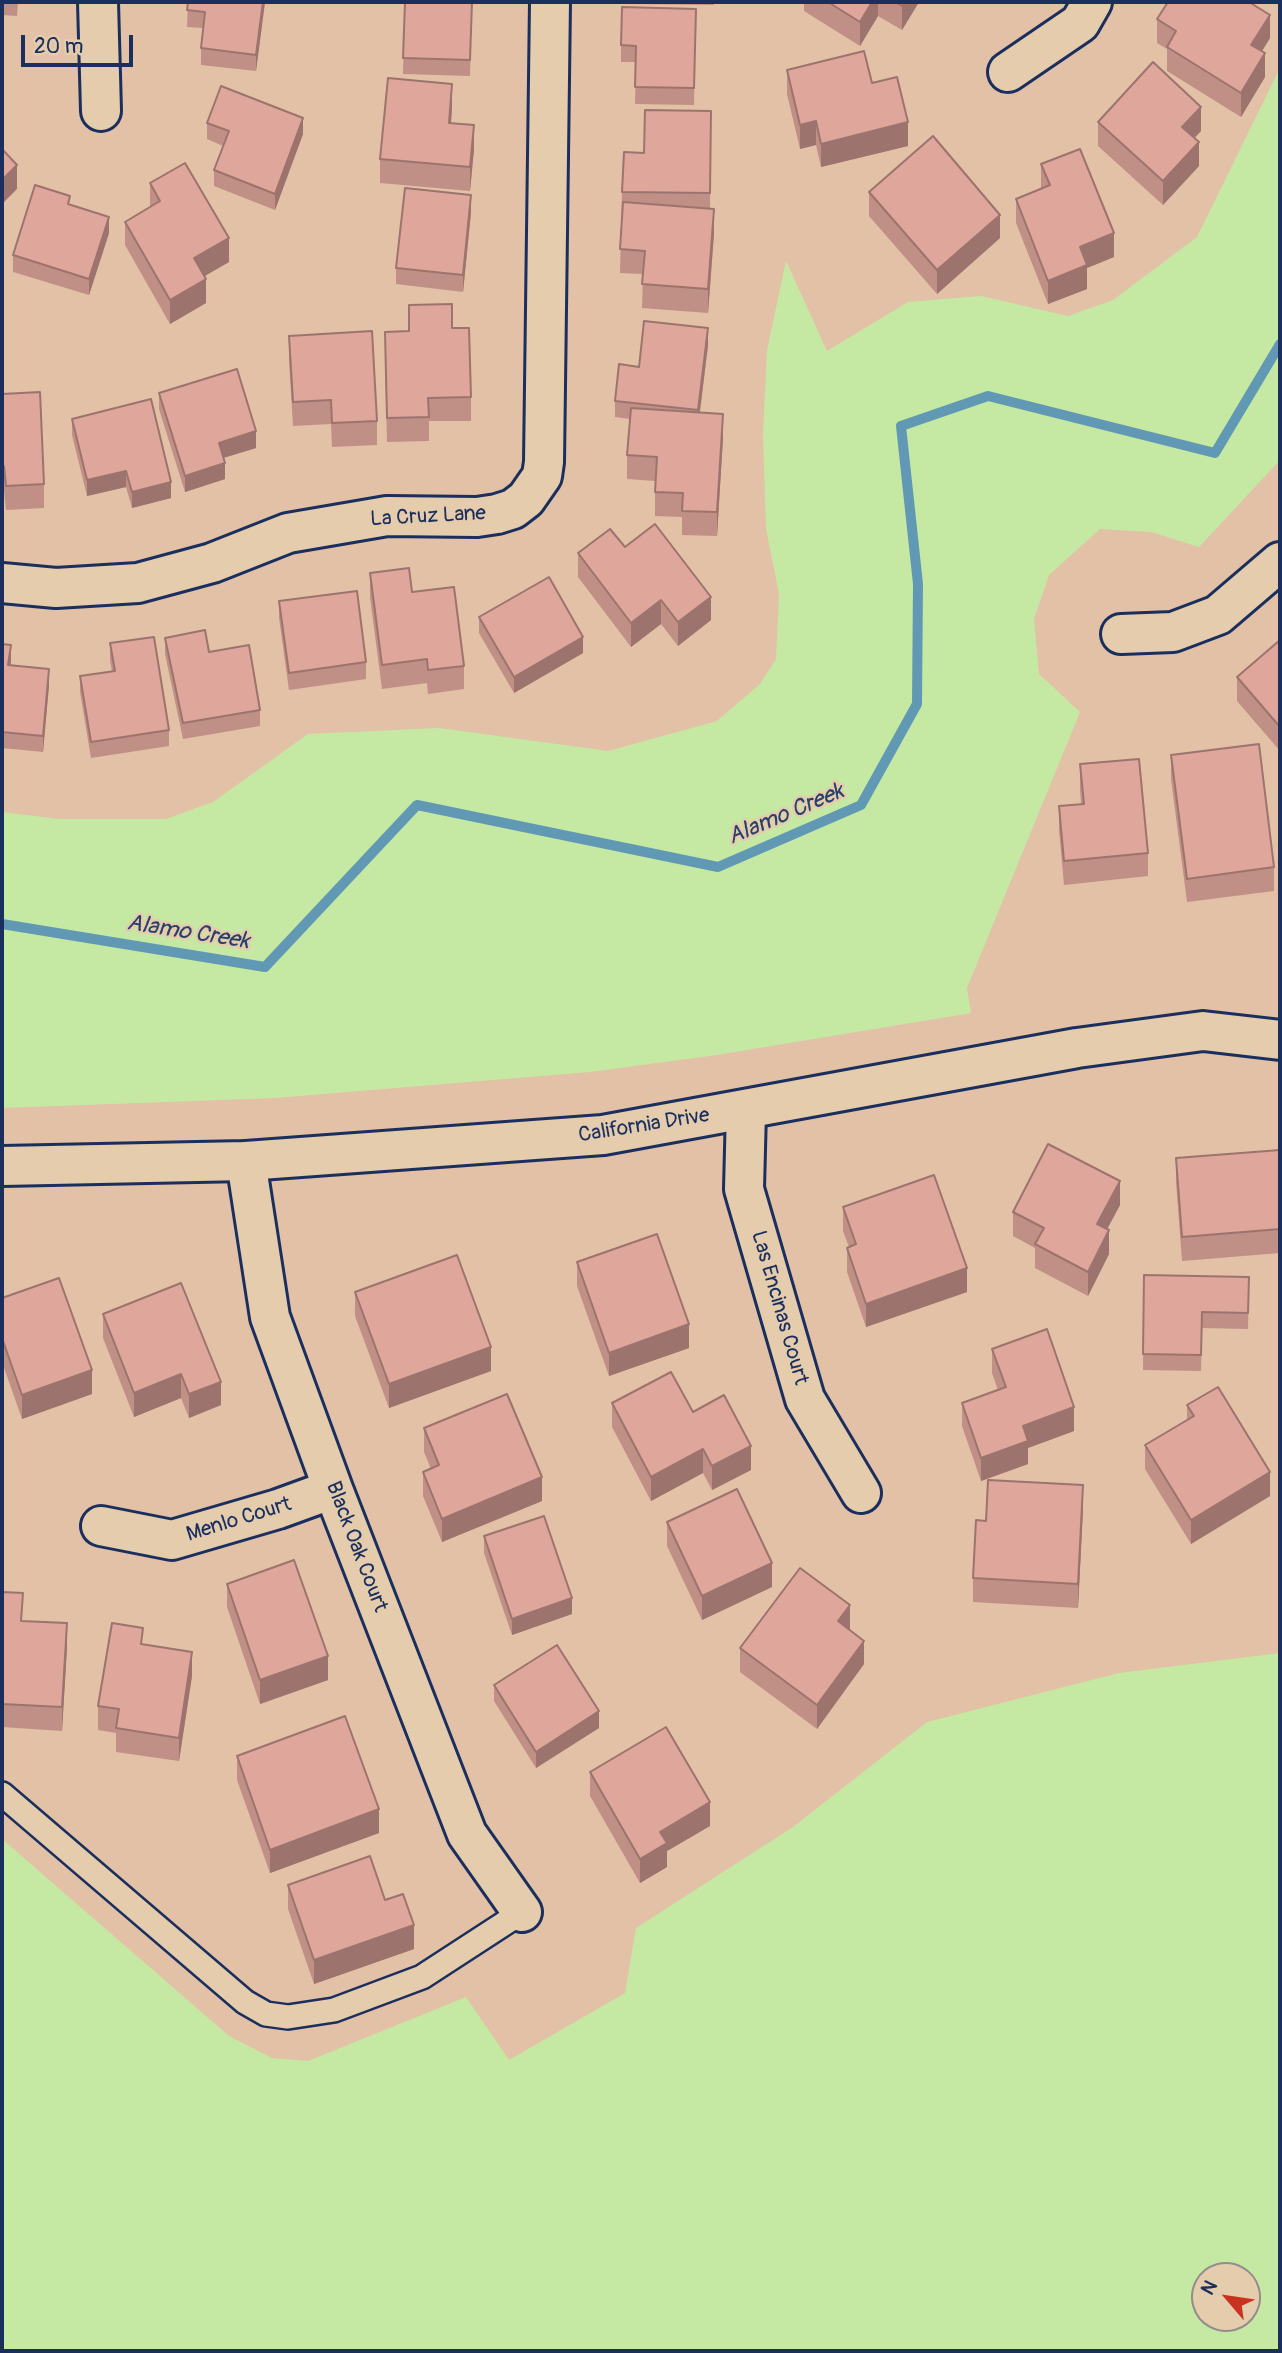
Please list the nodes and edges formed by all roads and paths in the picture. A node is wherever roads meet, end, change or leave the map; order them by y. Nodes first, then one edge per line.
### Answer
1 (98, 2) edge
2 (550, 2) edge
3 (1092, 2) edge
4 (1008, 72) dead end
5 (101, 111) dead end
6 (1280, 562) edge
7 (2, 583) edge
8 (1121, 634) dead end
9 (1280, 1040) edge
10 (746, 1110) junction
11 (246, 1161) junction
12 (2, 1166) edge
13 (333, 1489) junction
14 (861, 1493) dead end
15 (101, 1525) dead end
16 (2, 1794) edge
17 (522, 1912) joint

1 - 5 street
2 - 7 street, La Cruz Lane
3 - 4 street
6 - 8 street
9 - 10 street, California Drive
10 - 11 street, California Drive
10 - 14 street, Las Encinas Court
11 - 12 street, California Drive
11 - 13 street, Black Oak Court
13 - 15 street, Menlo Court
13 - 17 street, Black Oak Court
16 - 17 lane

